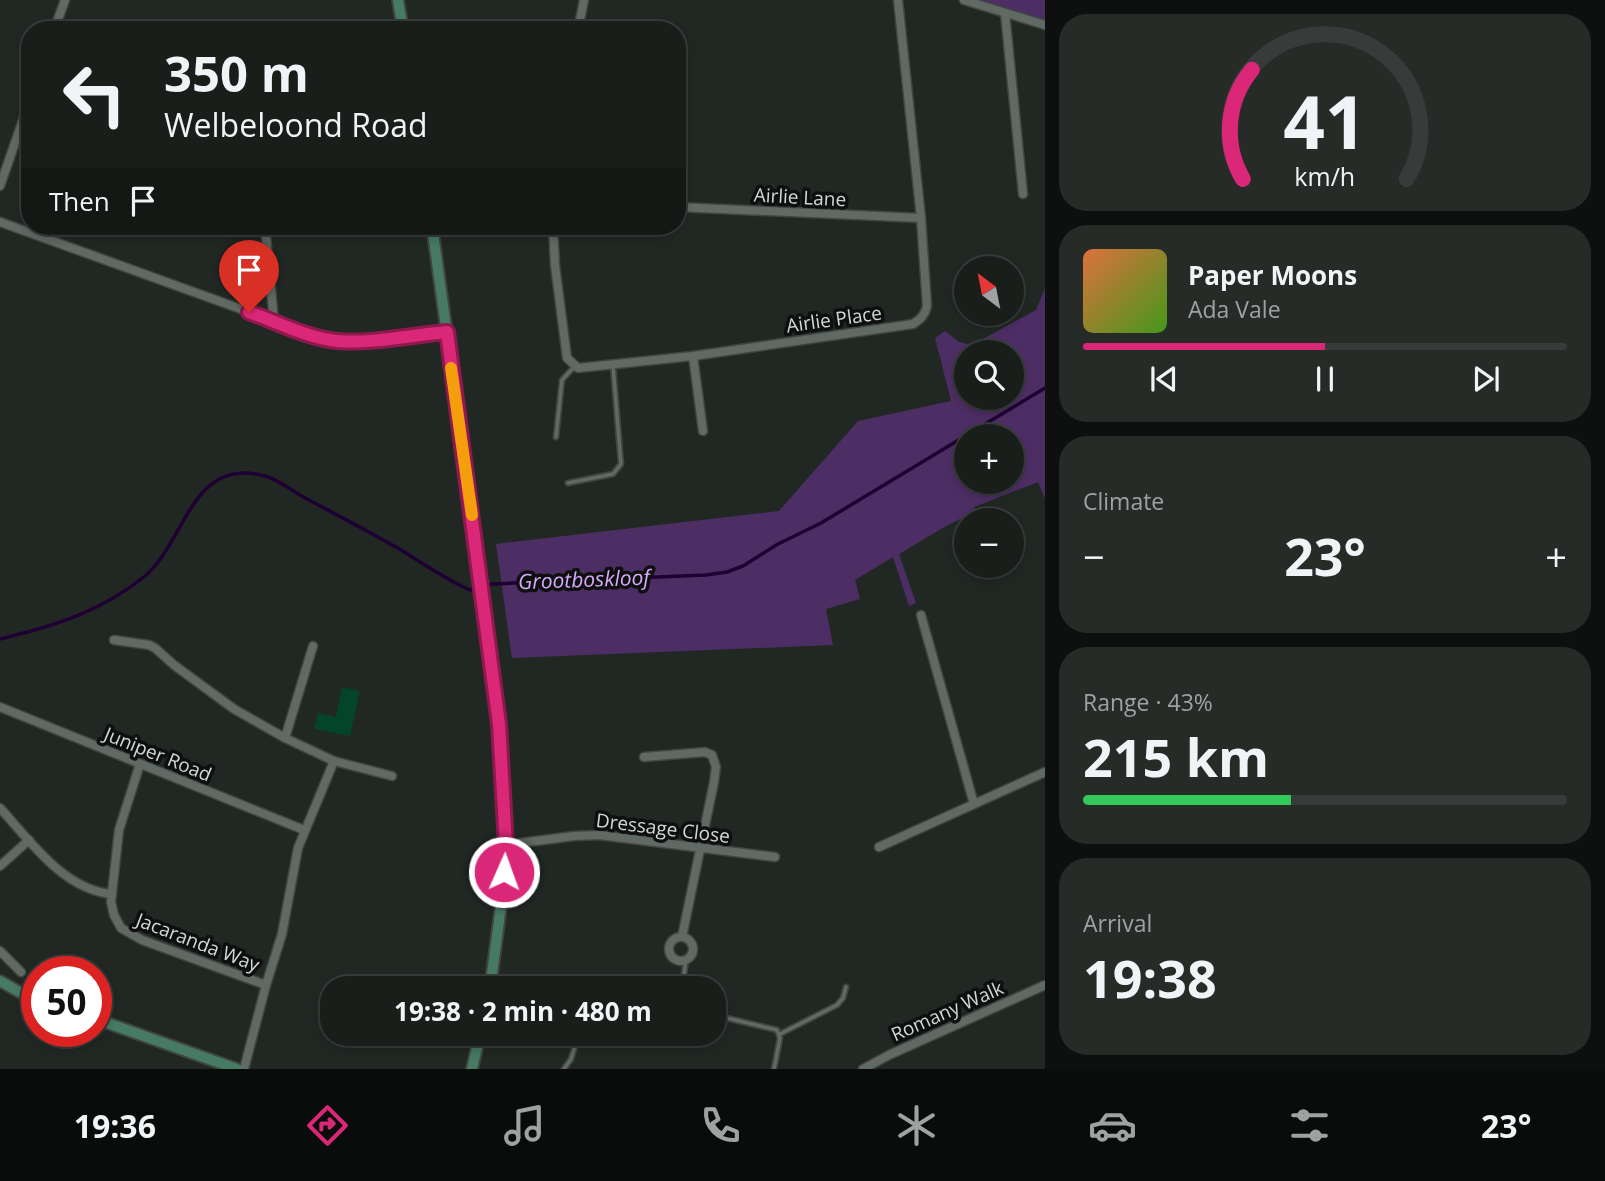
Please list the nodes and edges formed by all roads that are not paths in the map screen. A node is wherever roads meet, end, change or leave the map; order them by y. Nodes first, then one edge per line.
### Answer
1 (65, 0) edge
2 (398, 0) edge
3 (584, 0) edge
4 (898, 0) edge
5 (964, 0) edge
6 (1005, 13) junction
7 (57, 21) edge
8 (402, 21) edge
9 (580, 21) edge
10 (1045, 25) edge
11 (21, 126) edge
12 (0, 186) edge
13 (1023, 194) dead end
14 (686, 207) edge
15 (920, 218) junction
16 (0, 222) edge
17 (21, 230) edge
18 (36, 235) edge
19 (266, 235) edge
20 (433, 235) edge
21 (553, 235) edge
22 (274, 321) junction
23 (447, 332) junction
24 (693, 356) junction
25 (612, 366) junction
26 (574, 367) junction
27 (704, 431) dead end
28 (556, 438) dead end
29 (568, 483) dead end
30 (921, 615) dead end
31 (114, 640) dead end
32 (313, 646) dead end
33 (0, 707) edge
34 (285, 738) junction
35 (644, 757) dead end
36 (334, 761) junction
37 (140, 764) junction
38 (1045, 772) edge
39 (392, 776) dead end
40 (974, 804) junction
41 (0, 808) edge
42 (304, 830) junction
43 (29, 840) junction
44 (506, 845) junction
45 (879, 847) dead end
46 (699, 848) junction
47 (775, 857) dead end
48 (0, 866) edge
49 (112, 894) junction
50 (682, 937) junction
51 (0, 951) edge
52 (686, 960) junction
53 (21, 972) dead end
54 (492, 976) edge
55 (684, 976) edge
56 (0, 981) edge
57 (266, 985) junction
58 (1045, 985) edge
59 (846, 987) dead end
60 (21, 993) edge
61 (726, 1018) edge
62 (112, 1025) edge
63 (780, 1034) junction
64 (477, 1046) edge
65 (575, 1046) edge
66 (237, 1069) edge
67 (244, 1069) edge
68 (472, 1069) edge
69 (564, 1069) edge
70 (774, 1069) edge
71 (863, 1069) edge

1 - 7 street
2 - 8 main road
3 - 9 street
4 - 15 street, Airlie Place
5 - 6 street
6 - 10 street
6 - 13 street
11 - 12 street
14 - 15 street, Airlie Lane
15 - 24 street, Airlie Place
16 - 17 street
18 - 22 street
19 - 22 street
20 - 23 main road
21 - 26 street
22 - 23 street
23 - 44 main road
24 - 25 street, Airlie Place
24 - 27 street
25 - 26 street, Airlie Place
25 - 29 lane
26 - 28 lane
30 - 40 street
31 - 34 street
32 - 34 street
33 - 37 street, Juniper Road
34 - 36 street
35 - 46 street
36 - 39 street
36 - 42 street
37 - 42 street, Juniper Road
37 - 49 street, Jacaranda Way
38 - 40 street
40 - 45 street
41 - 43 street
42 - 57 street
43 - 48 street
43 - 49 street
44 - 46 street, Dressage Close
44 - 54 main road
46 - 47 street, Dressage Close
46 - 50 street
49 - 57 street, Jacaranda Way
50 - 52 street
50 - 52 street
51 - 53 street
52 - 55 lane
56 - 60 main road
57 - 67 street
58 - 71 street, Romany Walk
59 - 63 lane
61 - 63 lane
62 - 66 main road
63 - 70 lane
64 - 68 main road
65 - 69 lane

